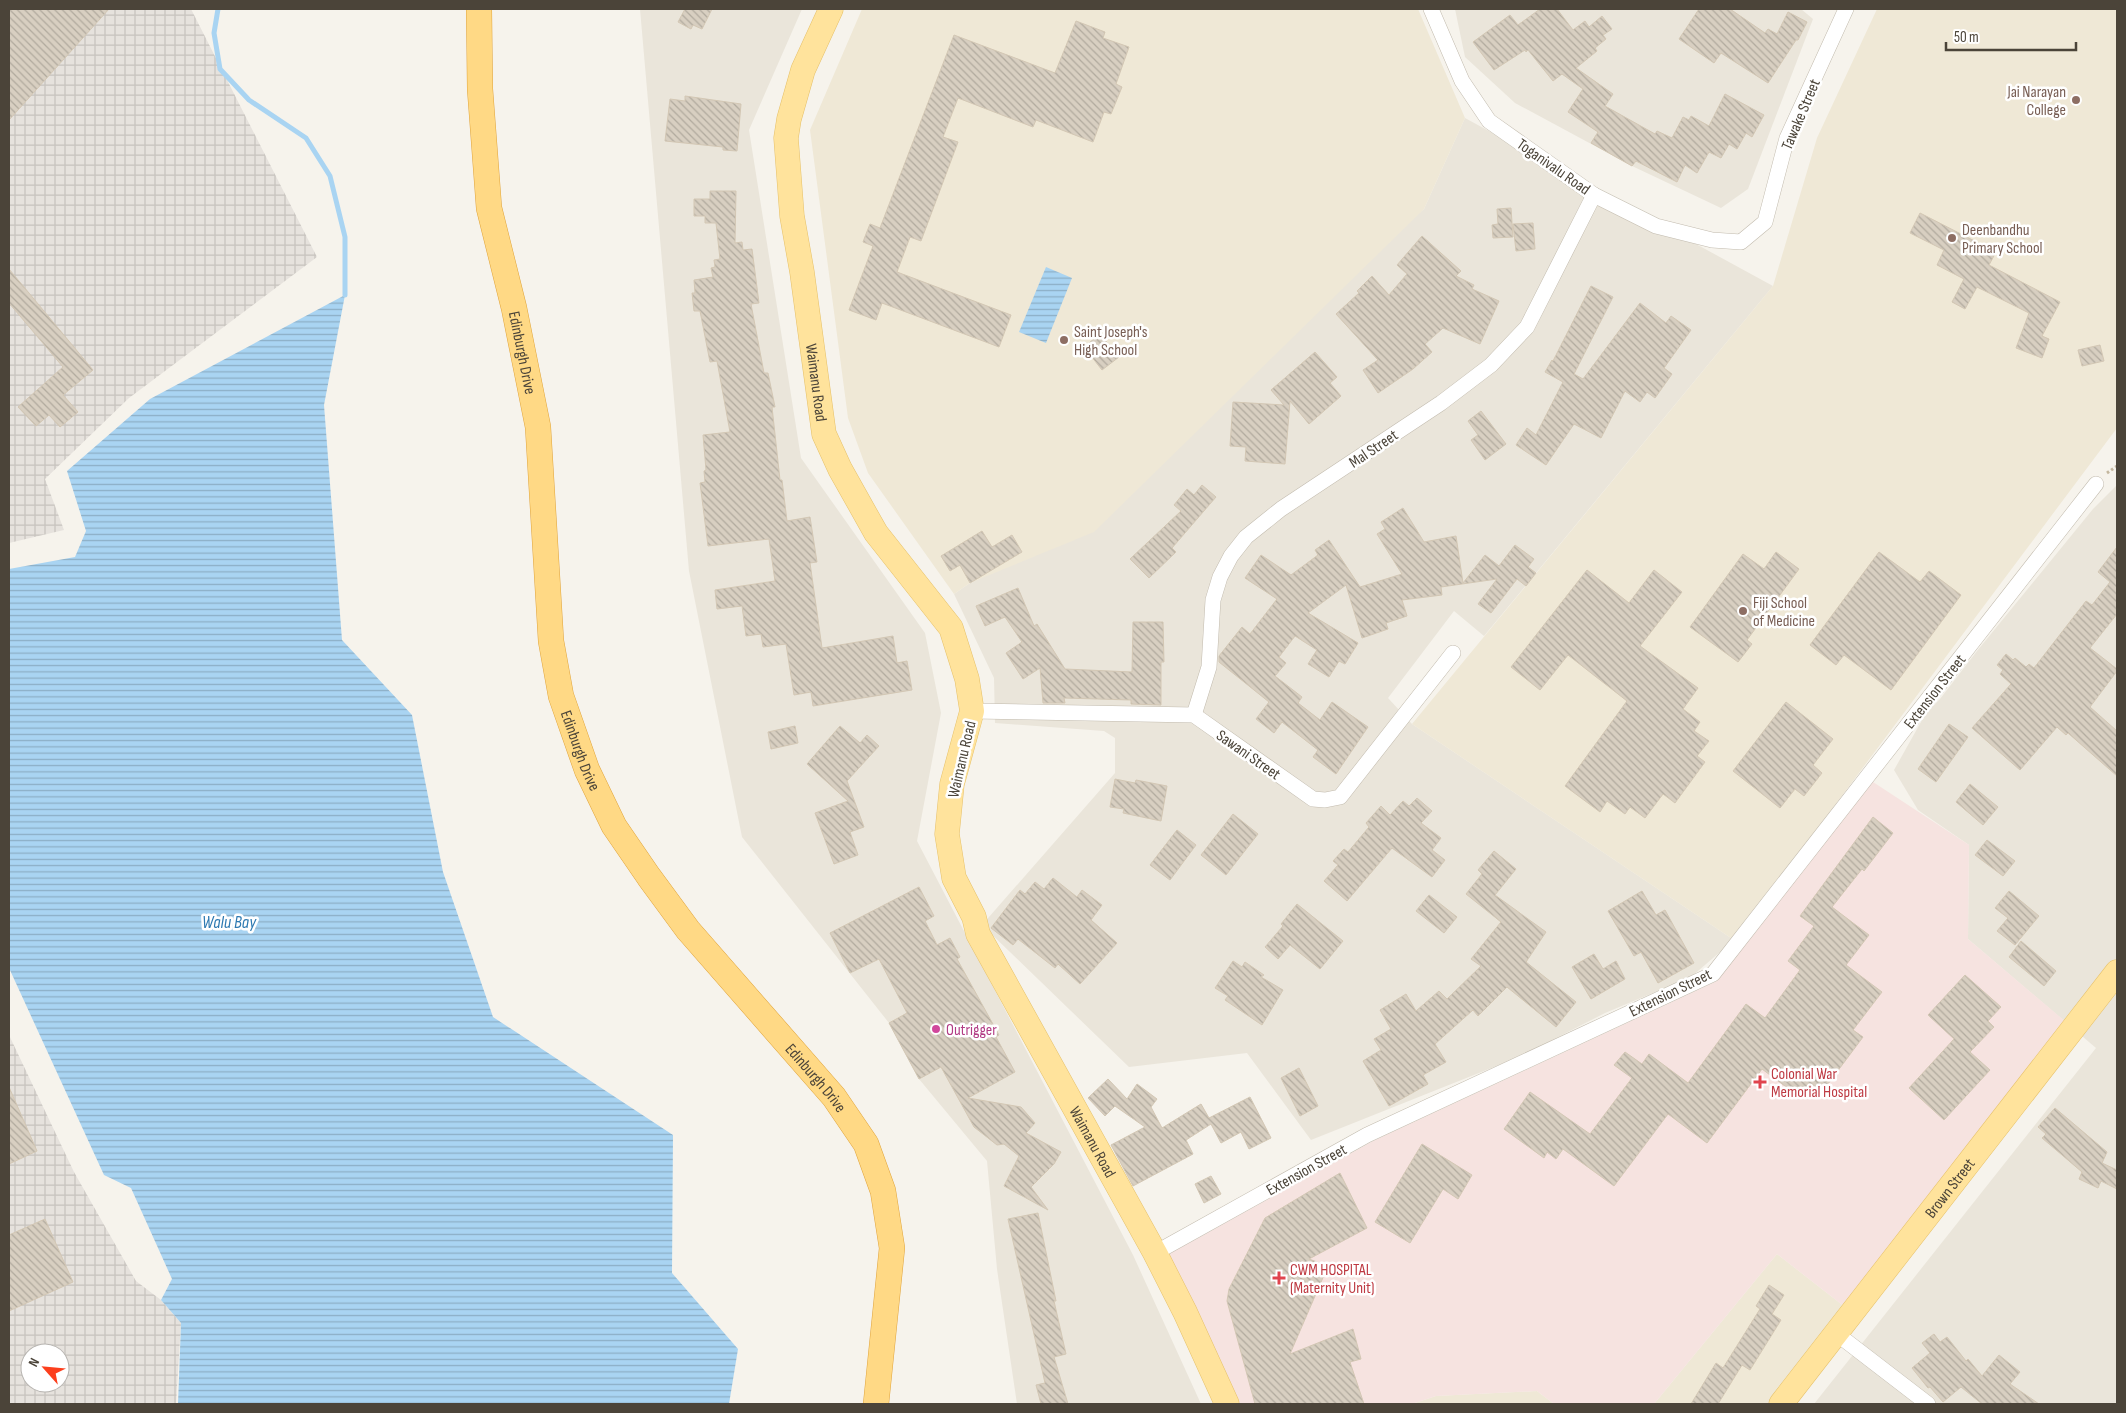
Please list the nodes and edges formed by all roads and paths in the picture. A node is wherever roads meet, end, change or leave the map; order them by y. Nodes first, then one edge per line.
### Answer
1 (479, 9) edge
2 (831, 9) edge
3 (1431, 9) edge
4 (1841, 12) edge
5 (1594, 195) junction
6 (1741, 242) joint
7 (2096, 484) dead end
8 (1453, 653) dead end
9 (972, 711) junction
10 (1194, 715) junction
11 (2117, 972) edge
12 (1154, 1253) junction
13 (1837, 1334) junction
14 (876, 1404) edge
15 (1227, 1404) edge
16 (1781, 1404) edge
17 (1928, 1404) edge

1 - 14 highway, Edinburgh Drive
2 - 9 main road, Waimanu Road
3 - 5 street, Toganivalu Road
4 - 6 street, Tawake Street
5 - 6 street, Toganivalu Road
5 - 10 street, Mal Street
7 - 12 street, Extension Street
8 - 10 street, Sawani Street
9 - 10 street
9 - 12 main road, Waimanu Road
11 - 13 main road, Brown Street
12 - 15 main road, Waimanu Road
13 - 16 main road, Brown Street
13 - 17 street

